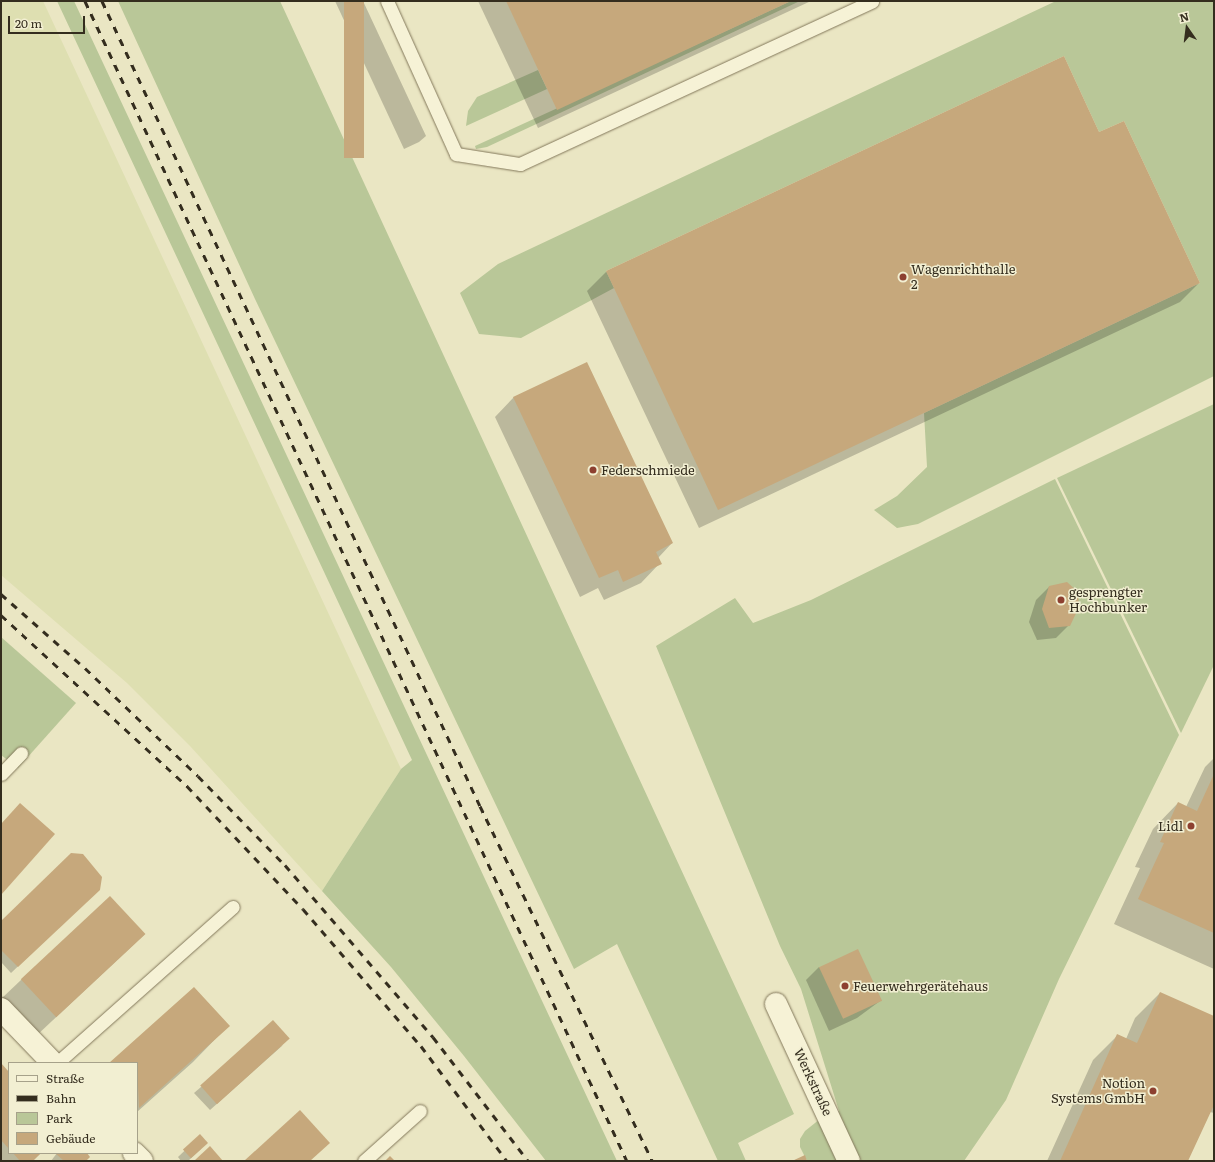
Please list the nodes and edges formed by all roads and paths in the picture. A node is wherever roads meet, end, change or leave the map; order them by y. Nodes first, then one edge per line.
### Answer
1 (387, 1) edge
2 (872, 1) edge
3 (21, 752) dead end
4 (1, 774) edge
5 (233, 907) dead end
6 (776, 1004) dead end
7 (1, 1009) edge
8 (52, 1062) edge
9 (58, 1062) edge
10 (420, 1110) dead end
11 (364, 1161) edge
12 (850, 1161) edge

1 - 2 lane
3 - 4 lane
5 - 9 lane
6 - 12 street, Werkstraße
7 - 8 street
10 - 11 lane

